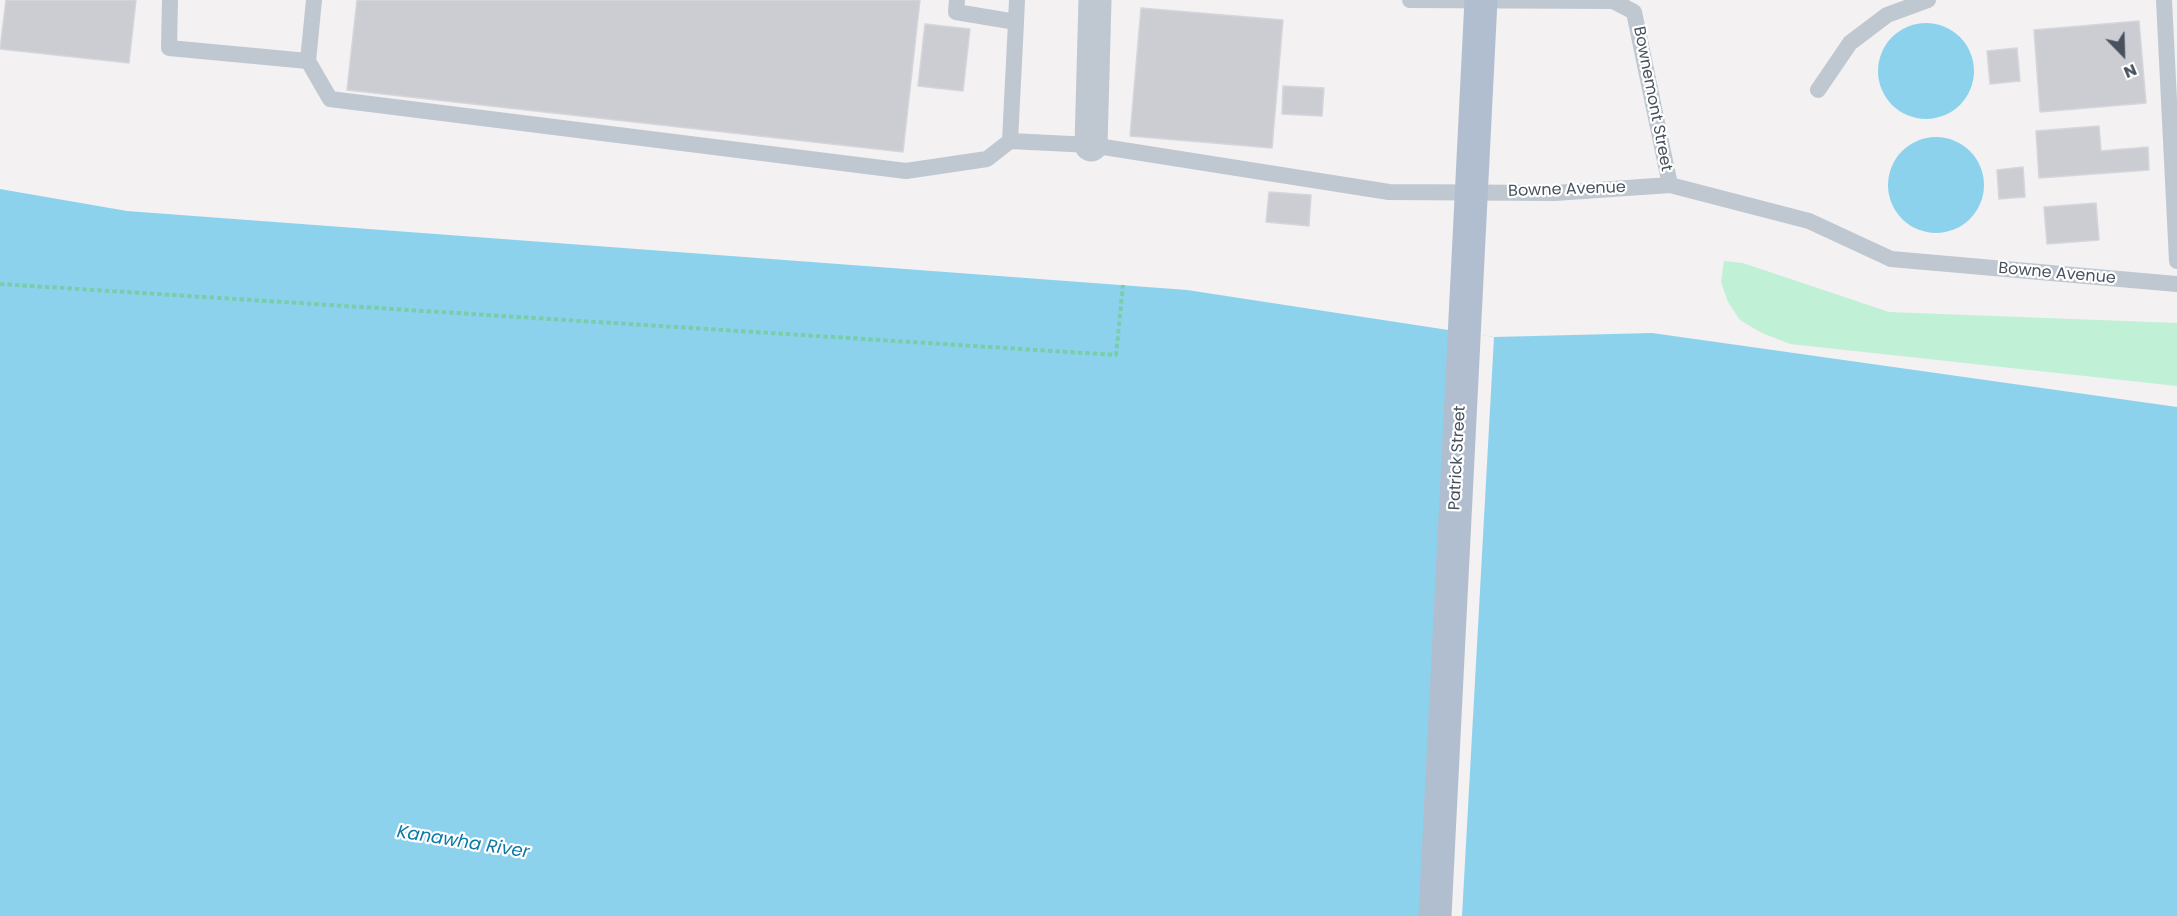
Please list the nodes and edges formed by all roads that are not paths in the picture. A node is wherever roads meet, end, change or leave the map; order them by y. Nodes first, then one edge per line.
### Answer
1 (170, 0) edge
2 (314, 0) edge
3 (957, 0) edge
4 (1017, 0) edge
5 (1095, 0) edge
6 (1410, 0) edge
7 (1481, 0) edge
8 (1928, 0) edge
9 (2164, 0) edge
10 (1016, 22) junction
11 (308, 62) junction
12 (1818, 90) dead end
13 (1010, 141) junction
14 (1092, 146) junction
15 (1670, 186) junction
16 (2177, 261) edge
17 (2177, 284) edge
18 (1435, 916) edge

1 - 11 lane
2 - 11 lane
3 - 10 lane
4 - 10 lane
5 - 14 street
6 - 15 lane, Bownemont Street
7 - 18 main road, Patrick Street, bridge
8 - 12 lane
9 - 16 lane
10 - 13 lane
11 - 13 lane
13 - 14 lane, Bowne Avenue
14 - 15 lane, Bowne Avenue
15 - 17 lane, Bowne Avenue

